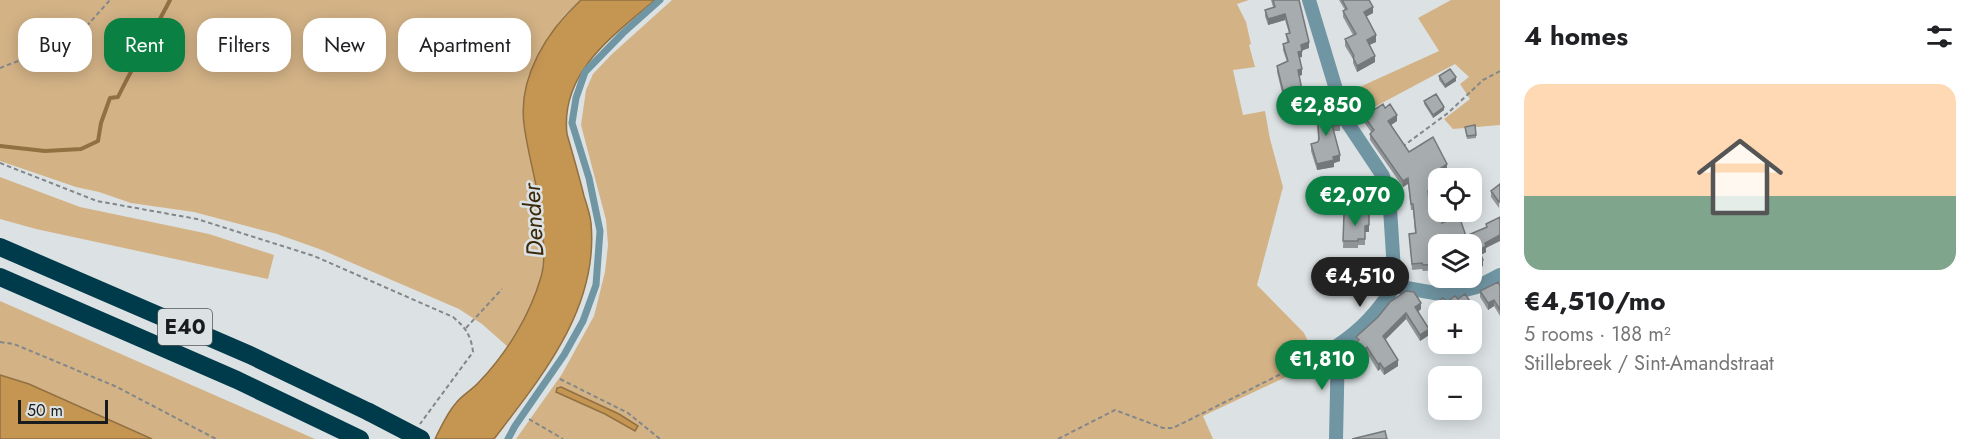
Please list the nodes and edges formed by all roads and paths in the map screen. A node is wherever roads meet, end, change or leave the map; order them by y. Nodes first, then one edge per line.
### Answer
1 (110, 0) edge
2 (660, 0) edge
3 (1309, 0) edge
4 (0, 68) edge
5 (1500, 71) edge
6 (1400, 149) edge
7 (0, 163) edge
8 (0, 247) edge
9 (1500, 275) edge
10 (0, 277) edge
11 (1395, 286) junction
12 (502, 289) dead end
13 (466, 328) junction
14 (0, 342) edge
15 (1338, 345) junction
16 (552, 375) junction
17 (425, 415) dead end
18 (523, 415) junction
19 (358, 438) edge
20 (216, 439) edge
21 (421, 439) edge
22 (508, 439) edge
23 (563, 439) edge
24 (660, 439) edge
25 (1058, 439) edge
26 (1336, 439) edge

1 - 4 path
2 - 16 lane
3 - 11 street
5 - 6 path
7 - 13 path
8 - 21 highway, E40, bridge
9 - 11 street
10 - 19 highway, E40
11 - 15 street
12 - 13 path
13 - 17 path
14 - 20 path
15 - 25 path
15 - 26 street
16 - 18 lane
16 - 24 path
18 - 22 lane
18 - 23 path

